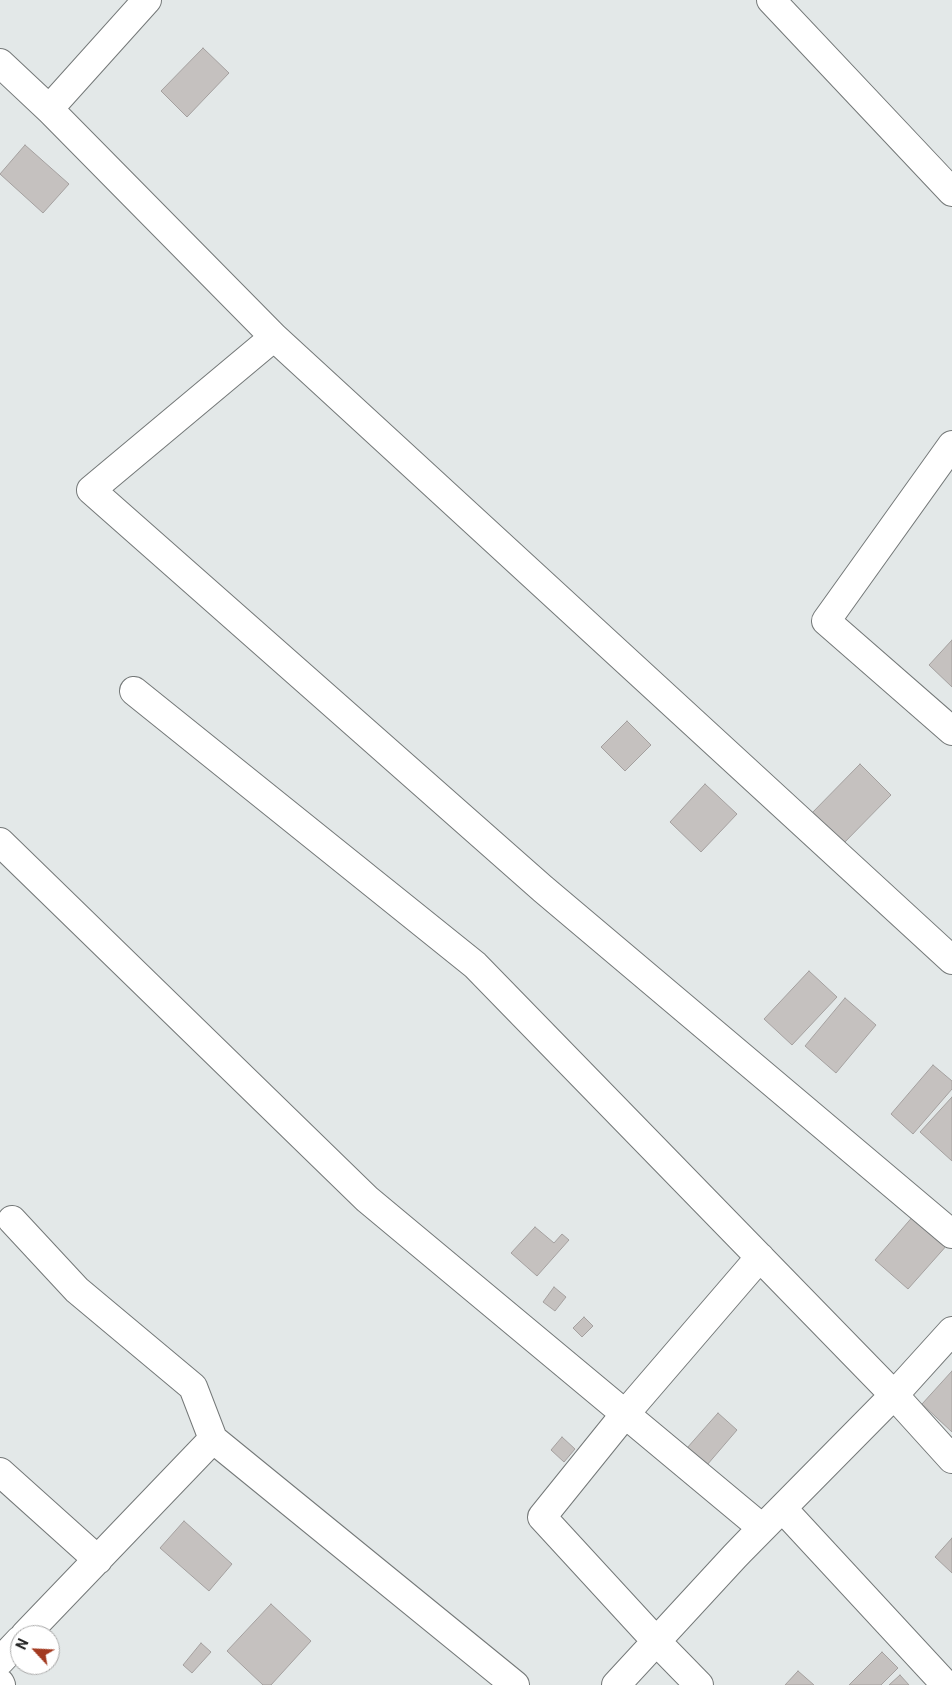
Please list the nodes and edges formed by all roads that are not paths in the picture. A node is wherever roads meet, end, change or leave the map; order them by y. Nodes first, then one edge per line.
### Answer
1 (148, 0) edge
2 (771, 0) edge
3 (0, 63) edge
4 (49, 109) junction
5 (952, 192) edge
6 (274, 337) junction
7 (952, 445) edge
8 (134, 691) dead end
9 (952, 731) edge
10 (0, 842) edge
11 (952, 960) edge
12 (12, 1220) dead end
13 (952, 1234) edge
14 (760, 1257) junction
15 (952, 1330) edge
16 (894, 1395) junction
17 (625, 1414) junction
18 (214, 1439) junction
19 (952, 1459) edge
20 (0, 1472) edge
21 (783, 1509) junction
22 (736, 1556) junction
23 (98, 1560) junction
24 (35, 1625) edge
25 (657, 1642) junction
26 (10, 1650) edge
27 (0, 1661) edge
28 (515, 1685) edge
29 (616, 1685) edge
30 (699, 1685) edge
31 (946, 1685) edge

1 - 4 street
2 - 5 street
3 - 4 street
4 - 6 street
6 - 11 street
6 - 13 street
7 - 9 street
8 - 14 street
10 - 17 street
12 - 18 street
14 - 16 street
14 - 17 street
15 - 16 street
16 - 19 street
16 - 21 street
17 - 22 street
17 - 25 street
18 - 23 street
18 - 28 street
20 - 23 street
21 - 22 street
21 - 31 street
22 - 25 street
23 - 24 street
25 - 29 street
25 - 30 street
26 - 27 street

